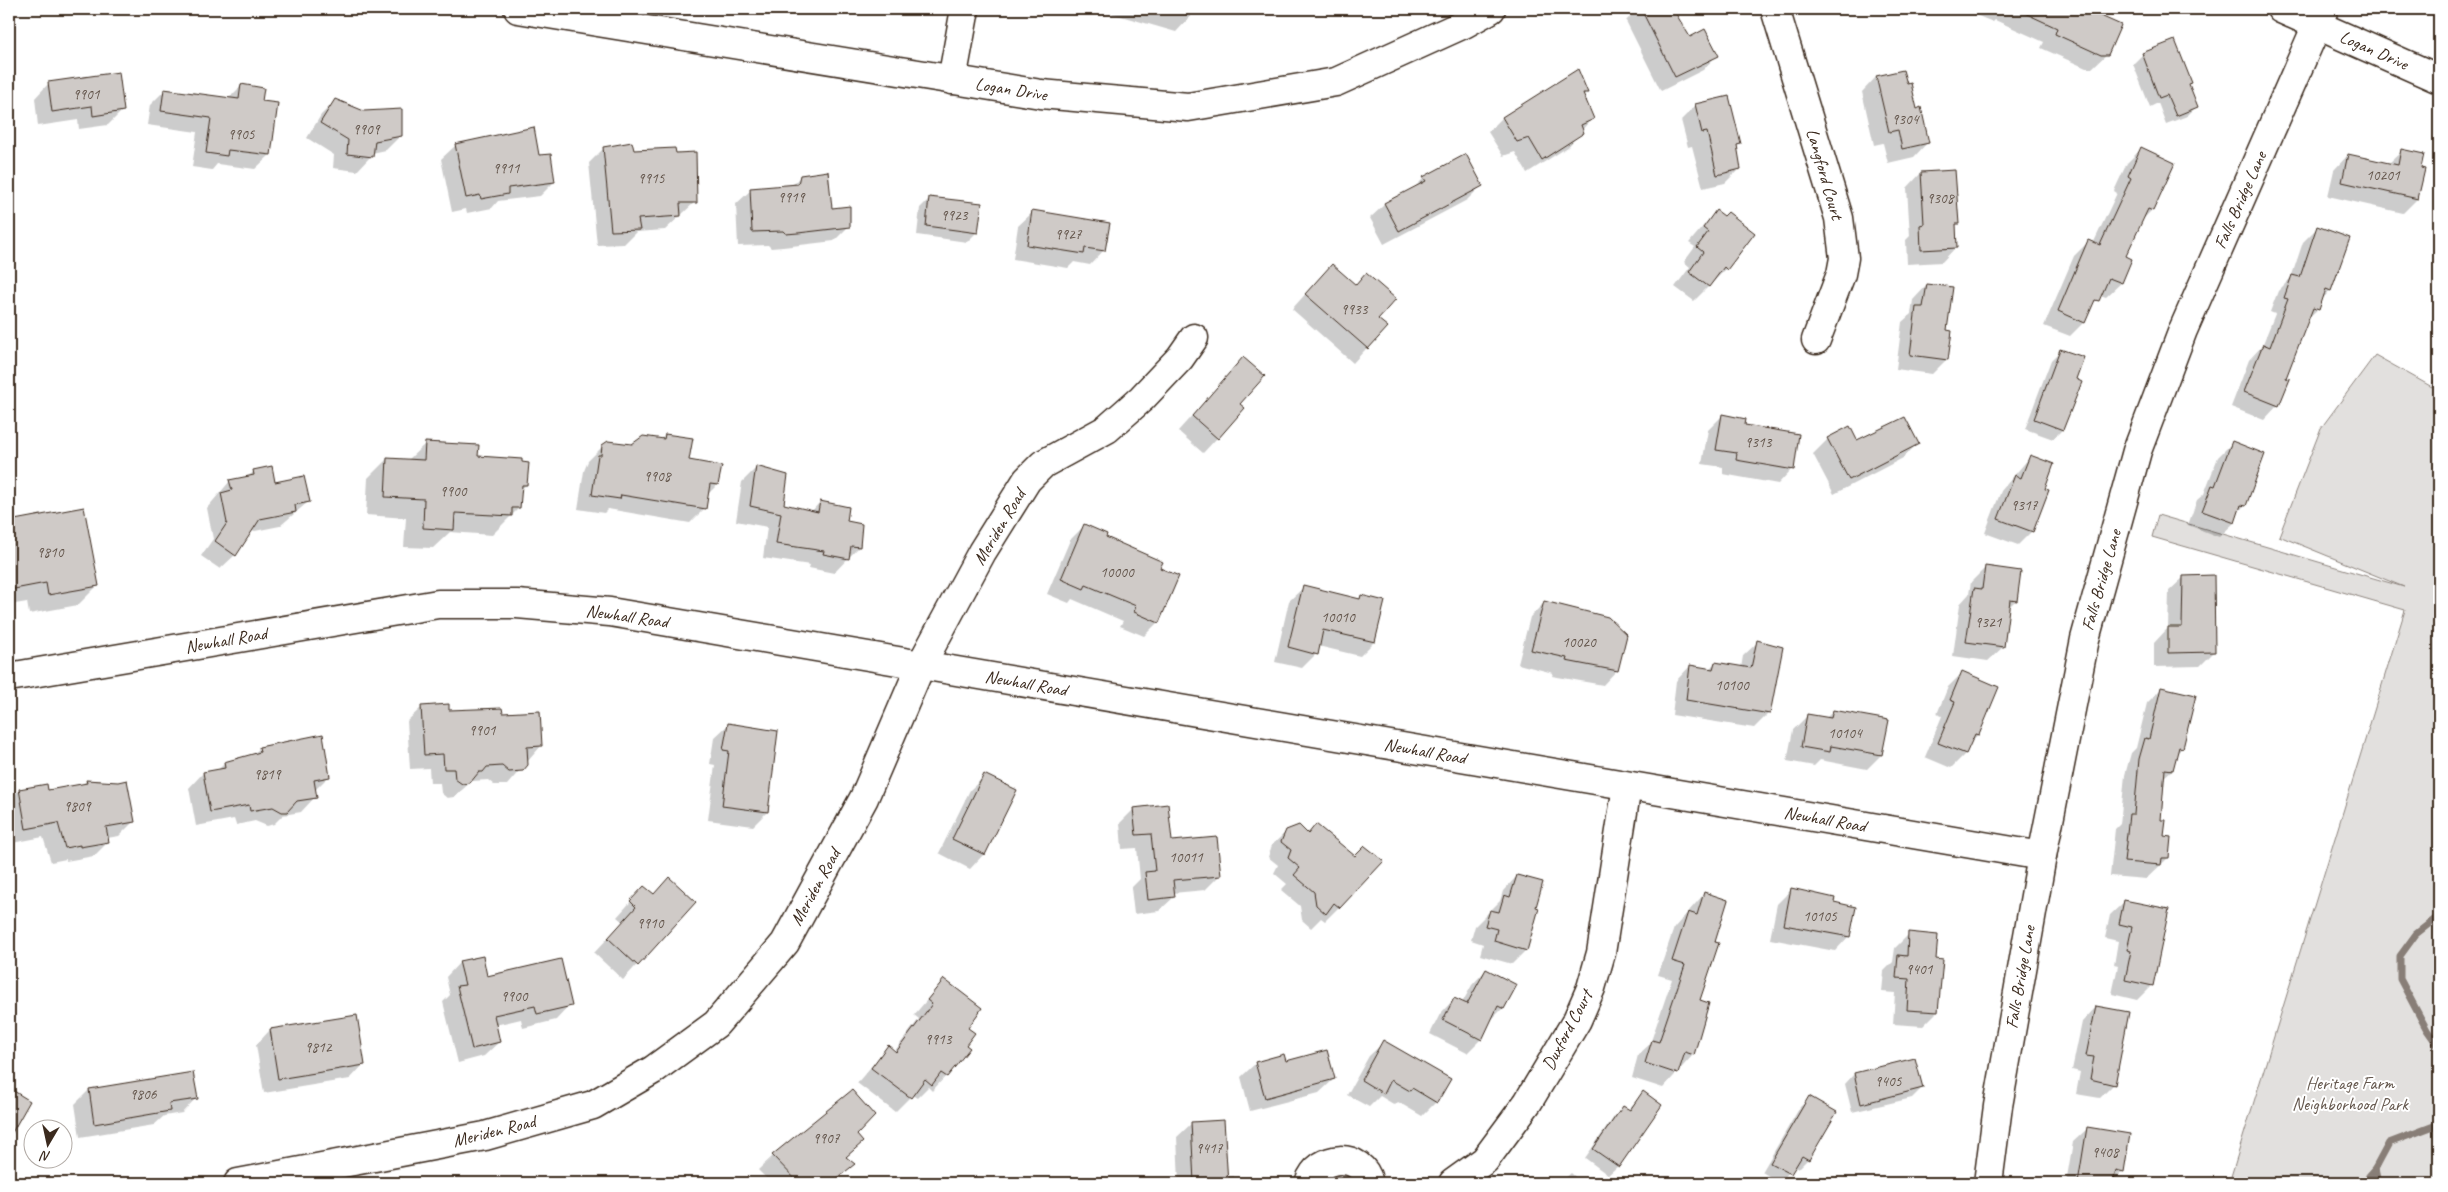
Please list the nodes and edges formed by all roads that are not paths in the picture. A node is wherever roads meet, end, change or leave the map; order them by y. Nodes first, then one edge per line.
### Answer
1 (518, 9) edge
2 (964, 9) edge
3 (1491, 9) edge
4 (1775, 9) edge
5 (2280, 9) edge
6 (2321, 17) edge
7 (2439, 78) edge
8 (952, 80) junction
9 (1194, 338) dead end
10 (1816, 340) dead end
11 (921, 665) junction
12 (9, 677) edge
13 (1627, 786) junction
14 (2042, 856) junction
15 (238, 1183) edge
16 (1309, 1183) edge
17 (1369, 1183) edge
18 (1453, 1183) edge
19 (1988, 1183) edge

1 - 8 street, Logan Drive
2 - 8 street
3 - 8 street, Logan Drive
4 - 10 street, Langford Court
5 - 6 street, Logan Drive
6 - 7 street, Logan Drive
6 - 14 street, Falls Bridge Lane
9 - 11 street, Meriden Road
11 - 12 street, Newhall Road
11 - 13 street, Newhall Road
11 - 15 street, Meriden Road
13 - 14 street, Newhall Road
13 - 18 street, Duxford Court
14 - 19 street, Falls Bridge Lane
16 - 17 street

